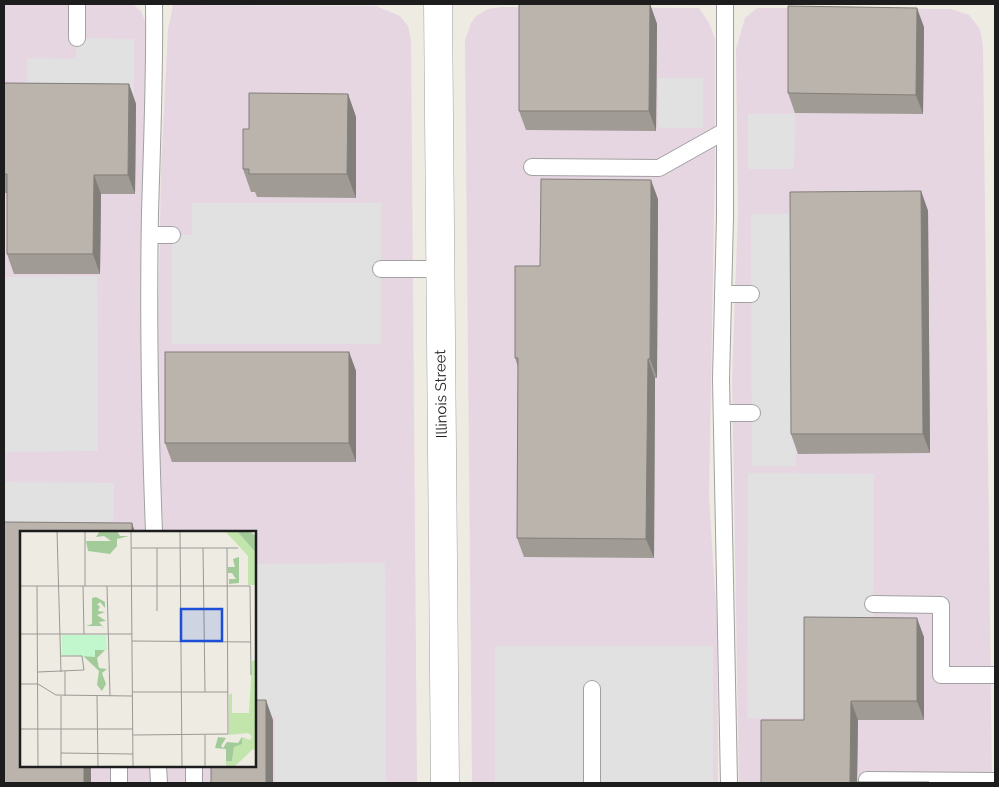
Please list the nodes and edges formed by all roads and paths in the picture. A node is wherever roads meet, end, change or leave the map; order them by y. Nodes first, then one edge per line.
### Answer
1 (77, 4) edge
2 (154, 4) edge
3 (438, 4) edge
4 (725, 4) edge
5 (77, 38) dead end
6 (725, 131) junction
7 (532, 167) dead end
8 (150, 235) junction
9 (172, 235) dead end
10 (381, 269) dead end
11 (440, 269) junction
12 (723, 294) junction
13 (751, 294) dead end
14 (722, 413) junction
15 (752, 413) dead end
16 (154, 531) edge
17 (873, 604) dead end
18 (995, 675) edge
19 (592, 689) dead end
20 (119, 767) edge
21 (158, 767) edge
22 (194, 767) edge
23 (867, 780) edge
24 (995, 781) edge
25 (119, 783) edge
26 (159, 783) edge
27 (194, 783) edge
28 (445, 783) edge
29 (592, 783) edge
30 (728, 783) edge

1 - 5 lane
2 - 8 lane
3 - 11 street, Illinois Street
4 - 6 lane
6 - 7 lane
6 - 12 lane
8 - 9 lane
8 - 16 lane
10 - 11 lane
11 - 28 street, Illinois Street
12 - 13 lane
12 - 14 lane
14 - 15 lane
14 - 30 lane
17 - 18 lane
19 - 29 lane
20 - 25 lane
21 - 26 lane
22 - 27 lane
23 - 24 lane

